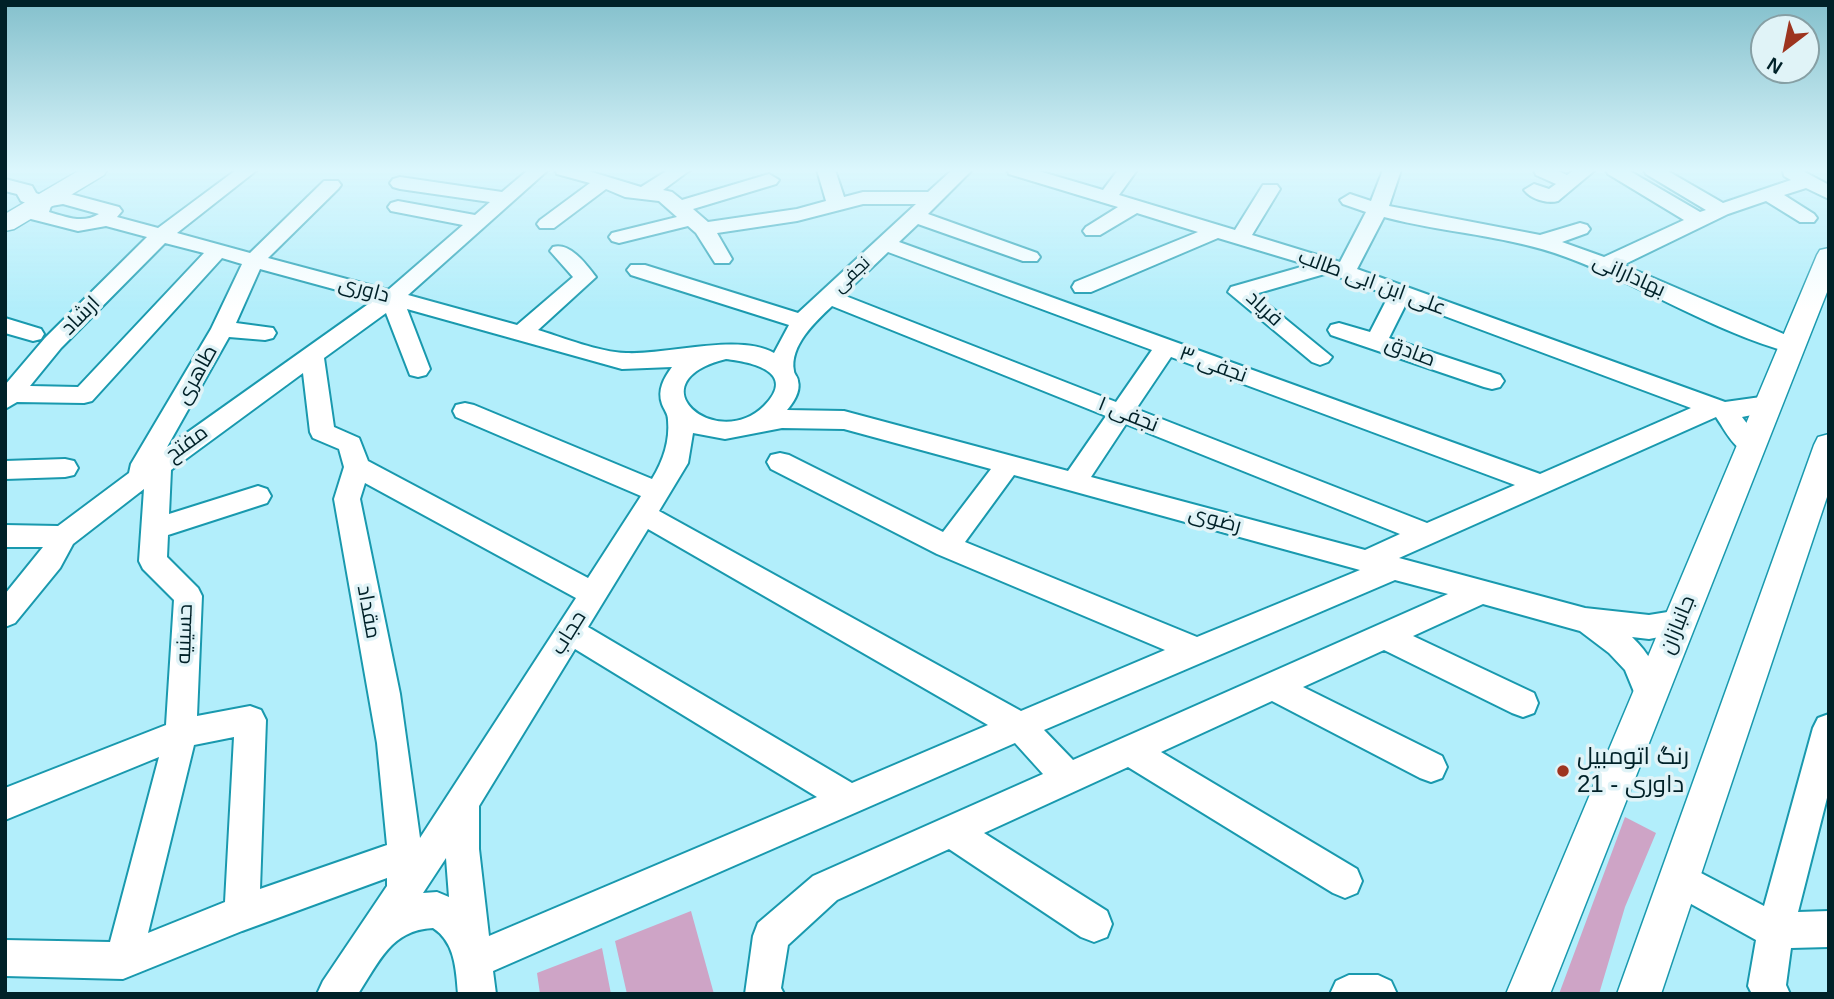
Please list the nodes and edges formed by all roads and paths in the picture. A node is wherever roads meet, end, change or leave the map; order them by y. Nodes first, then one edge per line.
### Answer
1 (914, 216) edge
2 (44, 217) edge
3 (185, 217) edge
4 (299, 217) edge
5 (450, 217) edge
6 (485, 217) edge
7 (557, 217) edge
8 (695, 217) edge
9 (740, 217) edge
10 (916, 217) edge
11 (1117, 217) edge
12 (1170, 217) edge
13 (1253, 217) edge
14 (1373, 217) edge
15 (1409, 217) edge
16 (1693, 217) edge
17 (1706, 217) edge
18 (692, 218) junction
19 (106, 220) joint
20 (1699, 220) junction
21 (479, 222) junction
22 (547, 224) dead end
23 (1580, 229) dead end
24 (1093, 231) dead end
25 (1217, 231) junction
26 (161, 235) junction
27 (619, 237) dead end
28 (1240, 238) junction
29 (1541, 242) junction
30 (885, 244) junction
31 (218, 250) junction
32 (560, 251) dead end
33 (1829, 256) edge
34 (1030, 257) dead end
35 (722, 259) dead end
36 (254, 260) junction
37 (1605, 265) junction
38 (1336, 269) junction
39 (638, 270) dead end
40 (1083, 287) dead end
41 (1401, 293) junction
42 (392, 298) junction
43 (828, 298) junction
44 (802, 323) junction
45 (5, 325) edge
46 (222, 329) junction
47 (1339, 330) dead end
48 (265, 333) dead end
49 (521, 333) junction
50 (33, 334) dead end
51 (1376, 342) junction
52 (1792, 346) junction
53 (1165, 348) junction
54 (734, 351) junction
55 (312, 355) junction
56 (708, 355) junction
57 (1320, 357) dead end
58 (622, 361) junction
59 (418, 369) dead end
60 (784, 370) junction
61 (1492, 381) dead end
62 (8, 397) edge
63 (1768, 404) junction
64 (676, 407) junction
65 (1719, 410) junction
66 (465, 411) dead end
67 (1122, 412) junction
68 (844, 420) junction
69 (742, 427) junction
70 (1829, 445) edge
71 (1751, 446) junction
72 (780, 462) dead end
73 (675, 463) junction
74 (1009, 464) junction
75 (158, 466) junction
76 (357, 467) junction
77 (65, 468) dead end
78 (5, 470) edge
79 (1074, 482) junction
80 (1542, 484) junction
81 (131, 485) junction
82 (258, 496) dead end
83 (650, 503) junction
84 (155, 530) junction
85 (1427, 534) junction
86 (5, 536) edge
87 (63, 537) junction
88 (947, 547) junction
89 (1381, 565) junction
90 (1482, 592) junction
91 (593, 594) junction
92 (5, 615) edge
93 (1585, 620) junction
94 (1680, 622) junction
95 (570, 631) junction
96 (1384, 636) junction
97 (1197, 650) junction
98 (1271, 686) junction
99 (1650, 694) junction
100 (1523, 704) dead end
101 (1022, 727) junction
102 (1829, 728) edge
103 (181, 733) junction
104 (1129, 750) junction
105 (1431, 767) dead end
106 (1068, 778) junction
107 (851, 800) junction
108 (463, 803) junction
109 (5, 804) edge
110 (950, 831) junction
111 (405, 855) junction
112 (1678, 878) junction
113 (1345, 881) dead end
114 (405, 890) junction
115 (242, 913) junction
116 (1094, 924) dead end
117 (1829, 929) edge
118 (1775, 930) junction
119 (373, 937) junction
120 (5, 958) edge
121 (123, 961) junction
122 (475, 977) edge
123 (1764, 991) edge
124 (336, 994) edge
125 (765, 994) edge
126 (1349, 994) edge
127 (1378, 994) edge
128 (1528, 994) edge
129 (1639, 994) edge

1 - 30 street, نجفی
2 - 19 street
3 - 26 street, ارشاد
4 - 36 street
5 - 21 street
6 - 21 street, مفتح
7 - 22 street
8 - 18 street
9 - 18 street
10 - 34 street
11 - 24 street
12 - 25 street, علی ابن ابی طالب
13 - 28 street
14 - 38 street
15 - 29 street, بهادارانی
16 - 20 street
17 - 20 street
18 - 27 street
18 - 35 street
19 - 26 street, داوری
20 - 37 street
21 - 42 street, مفتح
23 - 29 street
25 - 28 street, علی ابن ابی طالب
25 - 40 street
26 - 31 street, داوری
26 - 62 street, ارشاد
28 - 38 street, علی ابن ابی طالب
29 - 37 street, بهادارانی
30 - 43 street, نجفی
30 - 53 street, نجفی ۳
31 - 36 street, داوری
31 - 62 street
32 - 49 street
33 - 52 main road, جانبازان
36 - 42 street, داوری
36 - 46 street, طاهری
37 - 52 street, بهادارانی
38 - 41 street, علی ابن ابی طالب
38 - 57 street, فریاد
39 - 44 street
41 - 51 street, صادق
41 - 65 street, علی ابن ابی طالب
42 - 49 street, داوری
42 - 55 street, مفتح
42 - 59 street
43 - 44 street, نجفی
43 - 67 street, نجفی ۱
44 - 54 street, نجفی
44 - 60 street
45 - 50 street
46 - 48 street
46 - 81 street, طاهری
47 - 51 street
49 - 58 street, داوری
51 - 61 street, صادق
52 - 63 main road, جانبازان
53 - 67 street
53 - 80 street, نجفی ۳
54 - 56 street
54 - 60 street
55 - 75 street, مفتح
55 - 76 street
56 - 58 street
56 - 64 street
58 - 64 street
60 - 68 street
60 - 69 street
63 - 65 street
63 - 71 main road, جانبازان
64 - 69 street
64 - 73 street
65 - 71 street
65 - 80 street
66 - 83 street
67 - 79 street
67 - 85 street, نجفی ۱
68 - 69 street
68 - 74 street, رضوی
69 - 73 street
70 - 112 main road
71 - 94 main road, جانبازان
72 - 88 street
73 - 83 street, حجاب
74 - 79 street, رضوی
74 - 88 street
75 - 81 street, مفتح
75 - 84 street, حسینیه
76 - 91 street
76 - 111 street, مقداد
77 - 78 street
79 - 89 street, رضوی
80 - 85 street
81 - 87 street, مفتح
82 - 84 street
83 - 91 street, حجاب
83 - 101 street
84 - 103 street, حسینیه
85 - 89 street
86 - 87 street
87 - 92 street, مفتح
88 - 97 street
89 - 90 street, رضوی
89 - 97 street
90 - 93 street, رضوی
90 - 96 street
91 - 95 street, حجاب
93 - 94 street
93 - 99 street
94 - 99 main road, جانبازان
95 - 107 street
95 - 108 street, حجاب
96 - 98 street
96 - 100 street
97 - 101 street
98 - 104 street
98 - 105 street
99 - 128 main road, جانبازان
101 - 106 street
101 - 107 street
102 - 118 street
103 - 109 street
103 - 115 street
103 - 121 street, حسینیه
104 - 106 street
104 - 113 street
106 - 110 street
107 - 122 street
108 - 114 street, حجاب
108 - 122 street
110 - 116 street
110 - 125 street
111 - 114 street, مقداد
111 - 115 street
112 - 118 street
112 - 129 main road
114 - 119 street, حجاب
115 - 121 street
117 - 118 street
118 - 123 street
119 - 122 street
119 - 124 street, حجاب
120 - 121 street
126 - 127 street

